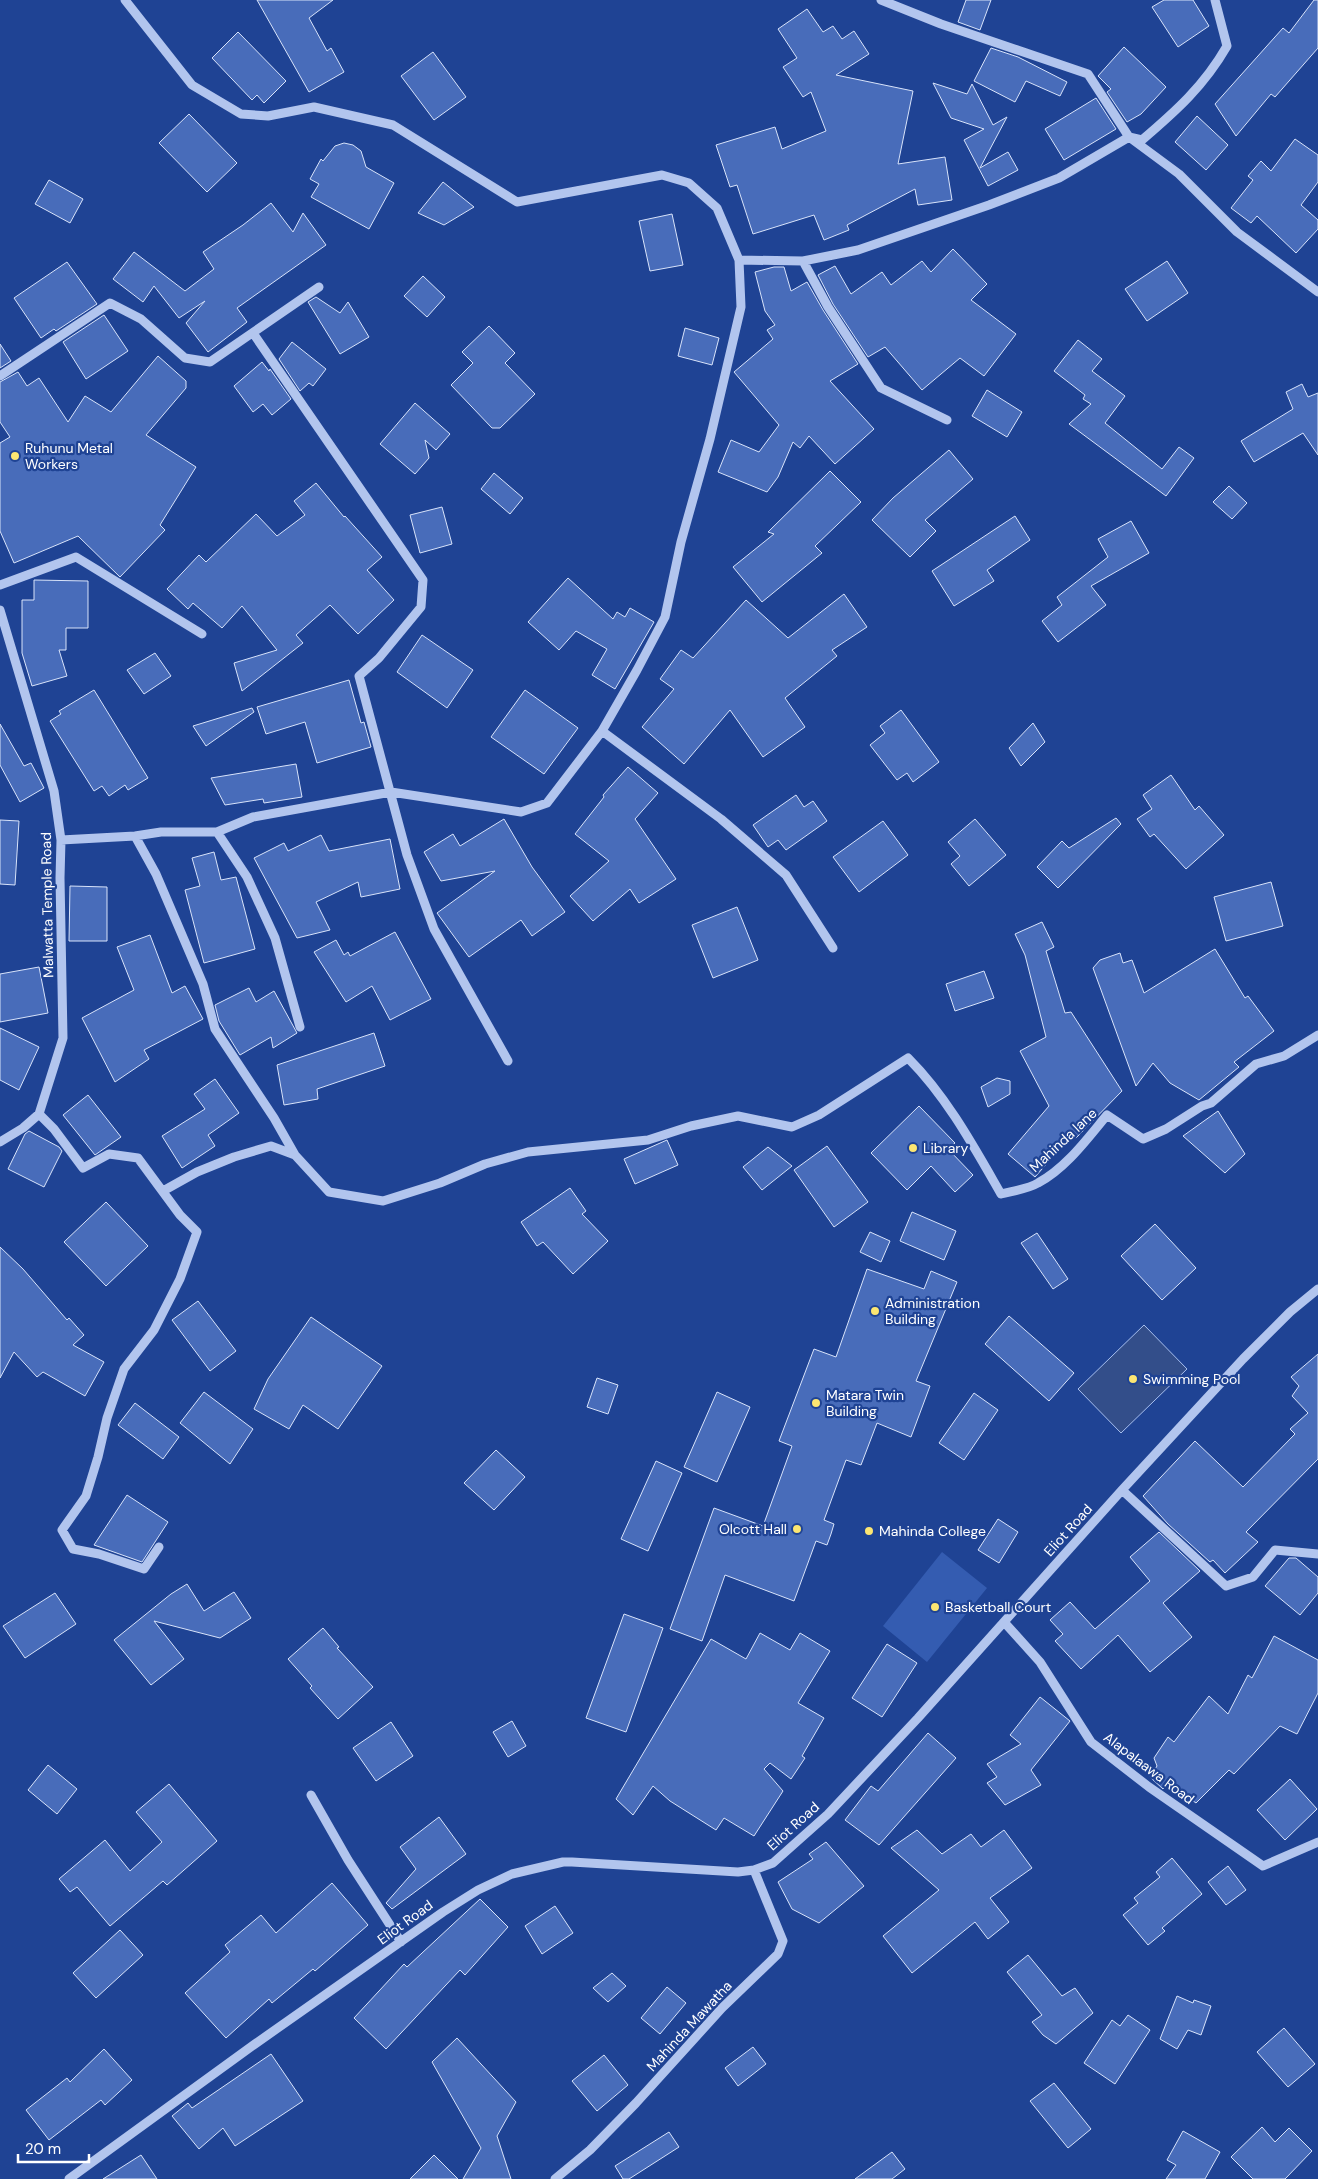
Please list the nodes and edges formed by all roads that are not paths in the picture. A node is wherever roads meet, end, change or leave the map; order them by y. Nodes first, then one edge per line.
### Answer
1 (125, 0) edge
2 (881, 0) edge
3 (1215, 0) edge
4 (1129, 137) junction
5 (739, 260) junction
6 (803, 261) junction
7 (319, 287) dead end
8 (1318, 292) edge
9 (253, 333) junction
10 (0, 376) edge
11 (947, 420) dead end
12 (0, 585) edge
13 (0, 610) edge
14 (202, 634) dead end
15 (602, 731) junction
16 (391, 792) junction
17 (217, 832) junction
18 (135, 836) junction
19 (62, 840) junction
20 (833, 948) dead end
21 (300, 1027) dead end
22 (1318, 1035) edge
23 (508, 1061) dead end
24 (39, 1114) junction
25 (0, 1142) edge
26 (295, 1155) junction
27 (163, 1191) junction
28 (1318, 1289) edge
29 (1122, 1490) junction
30 (159, 1547) dead end
31 (1318, 1554) edge
32 (1004, 1622) junction
33 (310, 1795) dead end
34 (1318, 1842) edge
35 (754, 1870) junction
36 (401, 1942) junction
37 (69, 2179) edge
38 (555, 2179) edge

1 - 5 street
2 - 4 street
3 - 4 street
4 - 6 street
4 - 8 street
5 - 6 street
5 - 15 street
6 - 11 street
7 - 9 street
9 - 10 street
9 - 16 street
12 - 14 street
13 - 19 street, Malwatta Temple Road
15 - 16 street
15 - 20 street
16 - 17 street
16 - 23 street
17 - 18 street
17 - 21 street
18 - 19 street
18 - 26 street
19 - 24 street, Malwatta Temple Road
22 - 26 street, Mahinda lane
24 - 25 street
24 - 27 street
26 - 27 street
27 - 30 street
28 - 29 street, Eliot Road
29 - 31 street
29 - 32 street, Eliot Road
32 - 34 street, Alapalaawa Road
32 - 35 street, Eliot Road
33 - 36 street
35 - 36 street, Eliot Road
35 - 38 street, Mahinda Mawatha
36 - 37 street, Eliot Road

